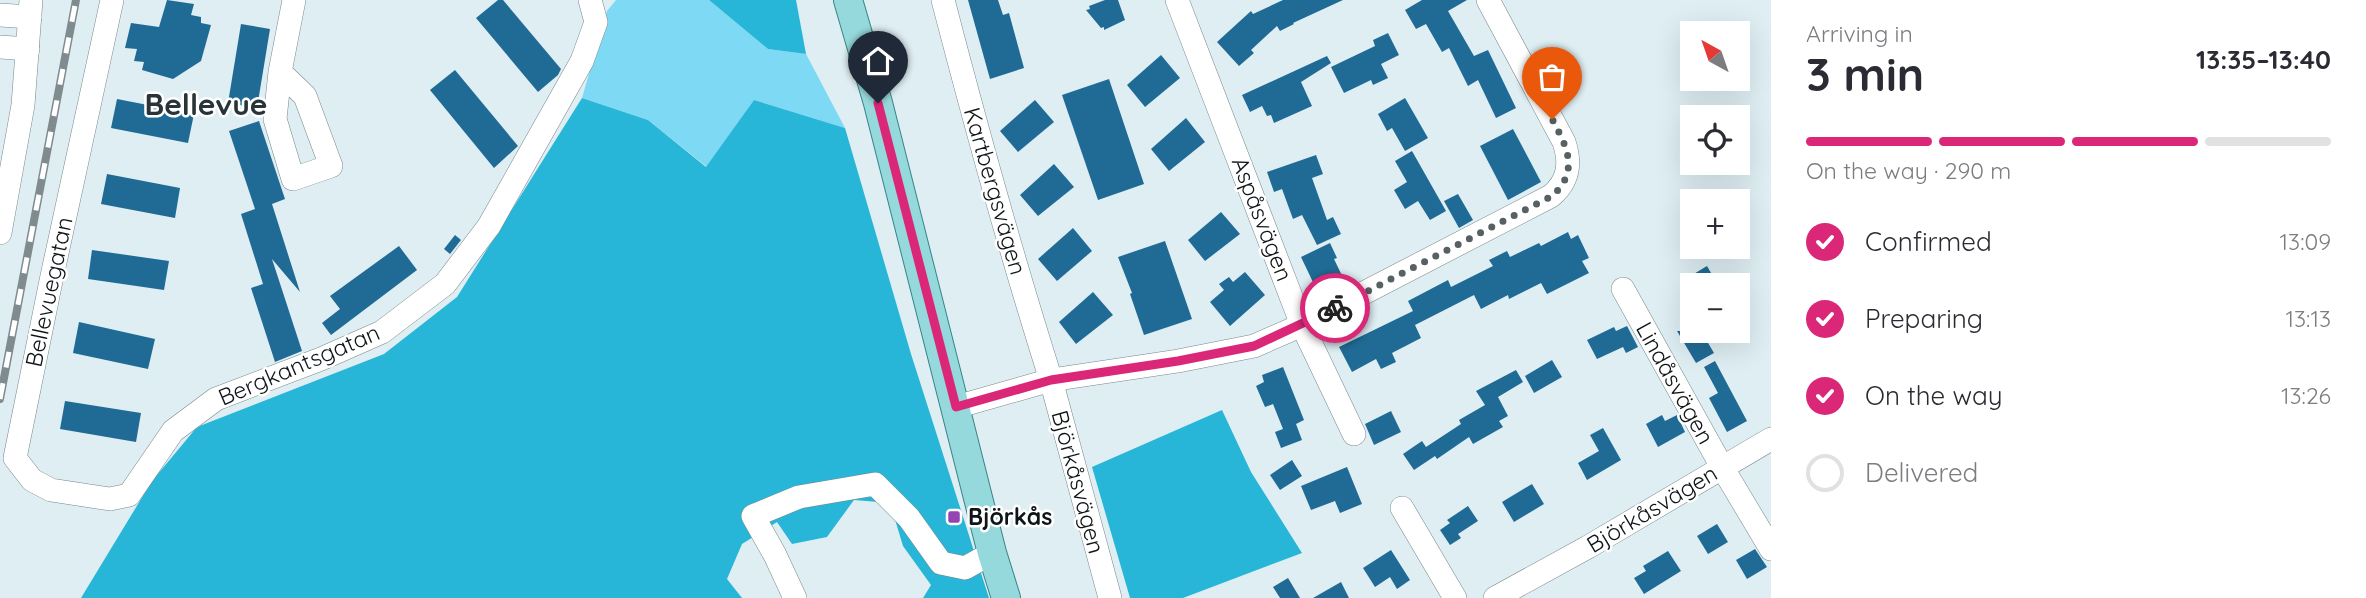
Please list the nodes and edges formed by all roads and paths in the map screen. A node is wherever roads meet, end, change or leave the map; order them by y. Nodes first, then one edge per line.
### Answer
1 (112, 0) edge
2 (294, 0) edge
3 (848, 0) edge
4 (943, 0) edge
5 (1488, 0) edge
6 (1186, 3) edge
7 (31, 8) edge
8 (593, 11) edge
9 (0, 15) edge
10 (0, 47) edge
11 (28, 49) junction
12 (280, 72) dead end
13 (0, 233) edge
14 (1623, 289) dead end
15 (1302, 325) junction
16 (1051, 380) junction
17 (956, 407) junction
18 (1354, 434) dead end
19 (1771, 439) edge
20 (1722, 467) junction
21 (129, 495) joint
22 (1402, 508) dead end
23 (1771, 549) edge
24 (992, 553) junction
25 (795, 598) edge
26 (1006, 598) edge
27 (1110, 598) edge
28 (1455, 598) edge
29 (1495, 598) edge

1 - 21 street, Bellevuegatan
2 - 12 street
3 - 17 main road
4 - 16 street, Kartbergsvägen
5 - 15 street
6 - 15 street, Aspåsvägen
7 - 9 street
7 - 11 street
8 - 21 street, Bergkantsgatan
10 - 11 street
11 - 13 street
14 - 20 street, Lindåsvägen
15 - 16 street
15 - 18 street, Aspåsvägen
16 - 17 street, Björkåsvägen
16 - 27 street, Björkåsvägen
17 - 24 main road
19 - 20 street, Björkåsvägen
20 - 23 street, Lindåsvägen
20 - 29 street, Björkåsvägen
22 - 28 street
24 - 25 street
24 - 26 main road

